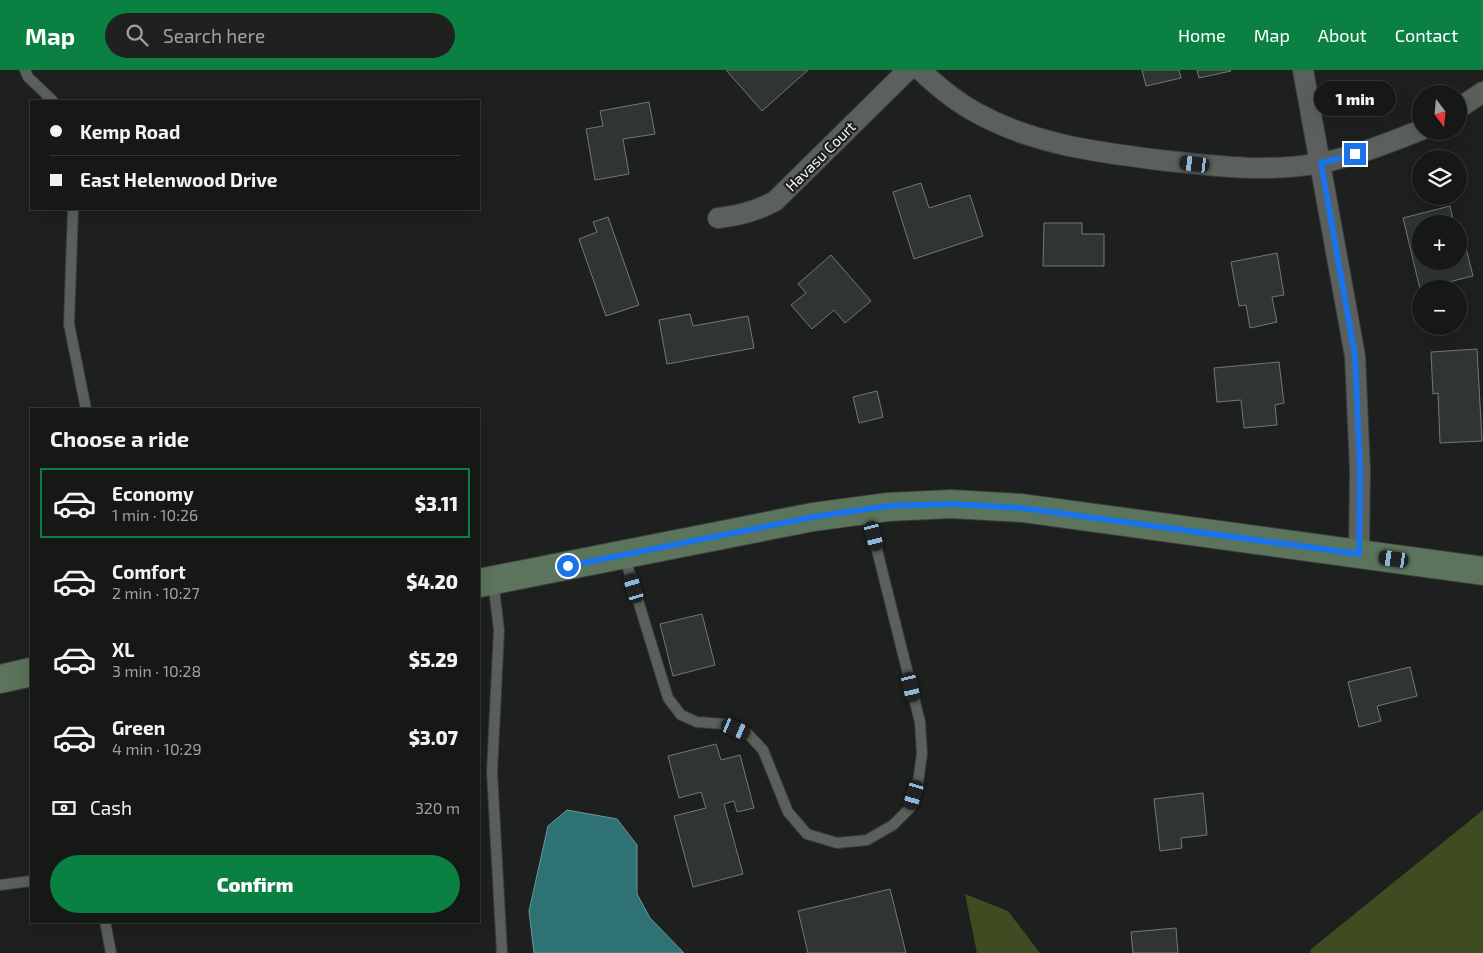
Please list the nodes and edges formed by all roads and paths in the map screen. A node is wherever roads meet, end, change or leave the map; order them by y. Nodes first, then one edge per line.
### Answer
1 (25, 70) edge
2 (908, 70) edge
3 (920, 70) edge
4 (1303, 70) edge
5 (1483, 92) edge
6 (52, 100) edge
7 (1468, 102) edge
8 (1412, 134) edge
9 (1321, 163) junction
10 (72, 210) edge
11 (718, 218) dead end
12 (86, 408) edge
13 (867, 510) junction
14 (624, 554) junction
15 (1359, 554) junction
16 (1483, 571) edge
17 (486, 582) edge
18 (30, 672) edge
19 (0, 679) edge
20 (30, 881) edge
21 (0, 885) edge
22 (105, 923) edge
23 (111, 953) edge
24 (502, 953) edge

1 - 6 lane
2 - 11 street, Havasu Court
3 - 9 street
4 - 9 street
5 - 7 street
8 - 9 street
9 - 15 street
10 - 12 lane
13 - 14 main road
13 - 14 lane
13 - 15 main road
14 - 17 main road
15 - 16 main road
17 - 24 lane
18 - 19 main road
20 - 21 lane
22 - 23 lane

